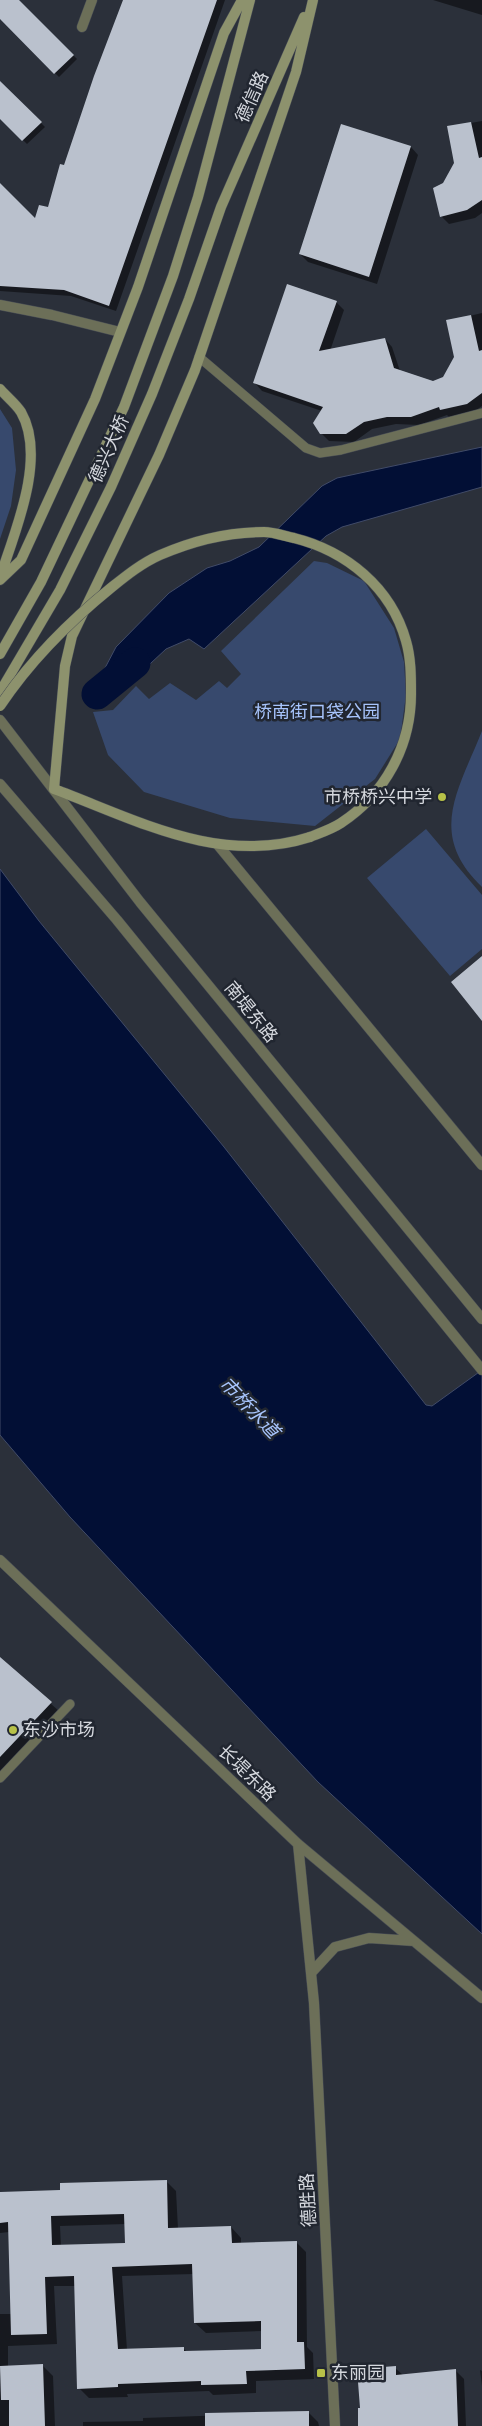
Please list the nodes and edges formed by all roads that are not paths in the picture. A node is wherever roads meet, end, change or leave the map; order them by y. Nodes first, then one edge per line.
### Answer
1 (92, 0) edge
2 (242, 0) edge
3 (250, 0) edge
4 (312, 0) edge
5 (82, 27) dead end
6 (198, 197) joint
7 (221, 207) joint
8 (0, 305) edge
9 (120, 332) junction
10 (199, 357) junction
11 (0, 389) edge
12 (482, 413) edge
13 (0, 578) edge
14 (0, 654) edge
15 (0, 692) edge
16 (0, 706) edge
17 (0, 720) edge
18 (0, 784) edge
19 (54, 789) junction
20 (218, 845) junction
21 (482, 1165) edge
22 (482, 1320) edge
23 (482, 1370) edge
24 (0, 1560) edge
25 (70, 1704) dead end
26 (0, 1778) edge
27 (298, 1844) junction
28 (414, 1941) junction
29 (311, 1973) junction
30 (482, 1998) edge
31 (335, 2426) edge

1 - 5 street
2 - 9 main road
3 - 6 main road, 德信路
4 - 7 main road, 德信路
4 - 10 main road
6 - 14 main road, 德兴大桥
7 - 15 main road, 德兴大桥
8 - 9 street
9 - 13 main road
10 - 12 lane
10 - 19 main road
11 - 13 main road
16 - 20 main road, bridge
17 - 19 street, 南堤东路
18 - 23 street
19 - 20 main road
19 - 22 street, 南堤东路
20 - 21 street
24 - 27 street, 长堤东路
25 - 26 lane
27 - 28 street, 长堤东路
27 - 29 street, 德胜路
28 - 29 street
28 - 30 street, 长堤东路
29 - 31 street, 德胜路

